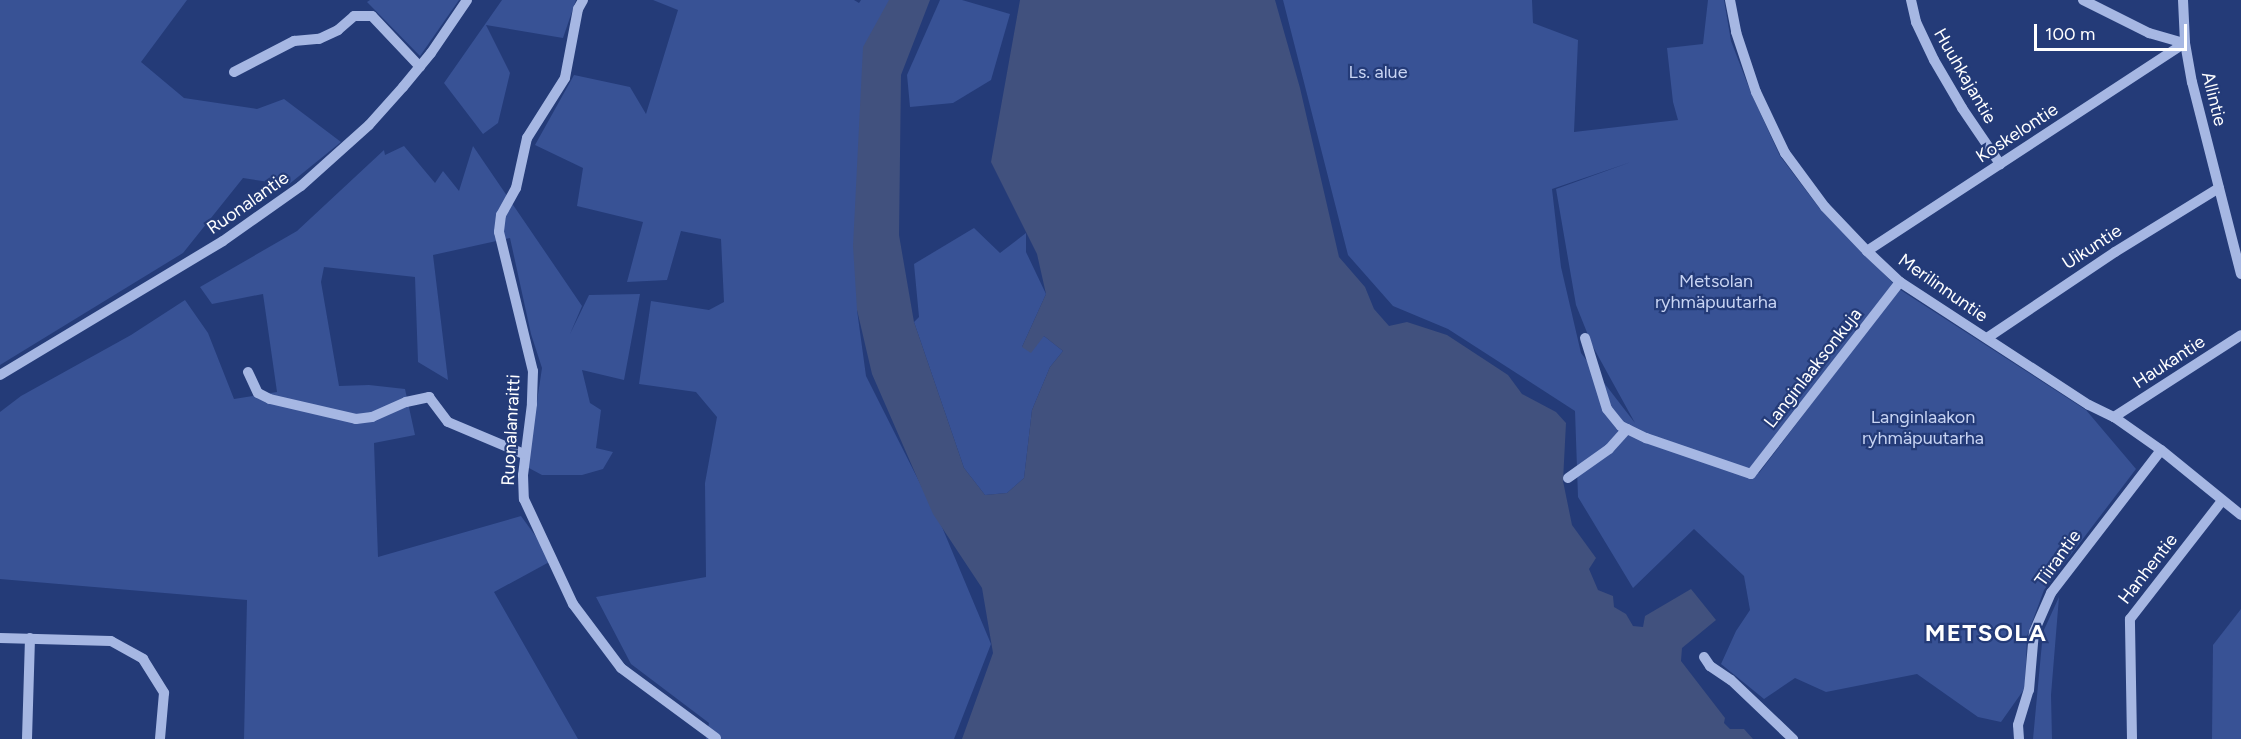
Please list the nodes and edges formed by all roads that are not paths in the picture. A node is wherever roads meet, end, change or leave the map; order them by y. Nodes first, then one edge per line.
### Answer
1 (467, 0) edge
2 (583, 0) edge
3 (1730, 0) edge
4 (1911, 0) edge
5 (2083, 0) edge
6 (2183, 0) edge
7 (2185, 44) junction
8 (420, 67) junction
9 (234, 72) dead end
10 (2000, 164) junction
11 (2219, 188) junction
12 (1867, 251) junction
13 (2241, 274) edge
14 (1900, 282) junction
15 (2241, 335) edge
16 (1585, 338) dead end
17 (1987, 338) junction
18 (248, 372) dead end
19 (0, 375) edge
20 (2115, 417) junction
21 (1627, 429) junction
22 (2161, 450) junction
23 (524, 454) junction
24 (1568, 478) dead end
25 (2222, 501) junction
26 (2241, 515) edge
27 (0, 638) edge
28 (30, 638) junction
29 (1704, 657) dead end
30 (716, 738) edge
31 (27, 739) edge
32 (160, 739) edge
33 (1793, 739) edge
34 (2019, 739) edge
35 (2132, 739) edge

1 - 8 street, Ruonalantie
2 - 23 street, Ruonalanraitti
3 - 12 street, Merilinnuntie
4 - 10 street, Huuhkajantie
5 - 7 street
6 - 7 street, Allintie
7 - 10 street, Koskelontie
7 - 11 street, Allintie
8 - 9 street
8 - 19 street, Ruonalantie
10 - 12 street, Koskelontie
11 - 13 street, Allintie
11 - 17 street, Uikuntie
12 - 14 street, Merilinnuntie
14 - 17 street, Merilinnuntie
14 - 21 street, Langinlaaksonkuja
15 - 20 street, Haukantie
16 - 21 street
17 - 20 street, Merilinnuntie
18 - 23 street
20 - 22 street, Merilinnuntie
21 - 24 street
22 - 25 street, Merilinnuntie
22 - 34 street, Tiirantie
23 - 30 street, Ruonalanraitti
25 - 26 street, Merilinnuntie
25 - 35 street, Hanhentie
27 - 28 street
28 - 31 street
28 - 32 street
29 - 33 street

